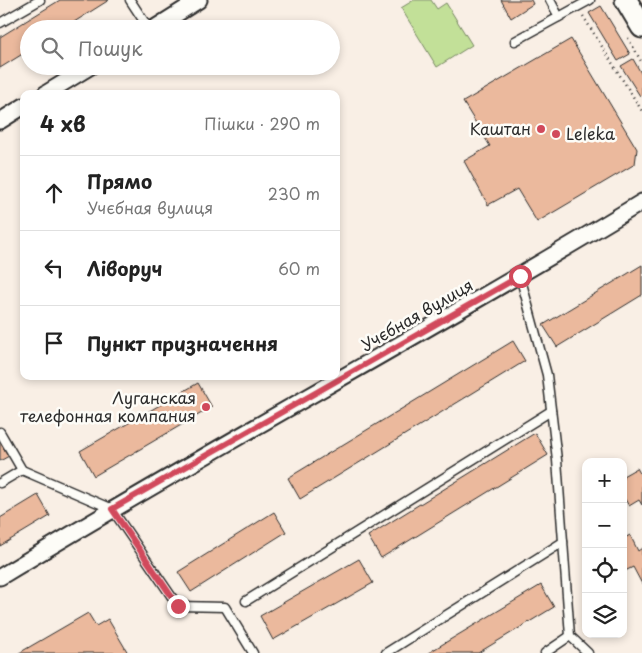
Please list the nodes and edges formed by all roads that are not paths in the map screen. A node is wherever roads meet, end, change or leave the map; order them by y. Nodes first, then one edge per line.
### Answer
1 (40, 0) edge
2 (130, 0) edge
3 (199, 0) edge
4 (550, 0) edge
5 (590, 0) edge
6 (626, 0) edge
7 (560, 17) junction
8 (144, 20) edge
9 (166, 20) edge
10 (0, 23) edge
11 (642, 27) edge
12 (515, 41) dead end
13 (76, 75) edge
14 (52, 90) edge
15 (20, 108) edge
16 (0, 121) edge
17 (642, 202) edge
18 (520, 276) junction
19 (340, 379) edge
20 (338, 380) edge
21 (551, 411) junction
22 (0, 432) edge
23 (22, 470) junction
24 (0, 483) edge
25 (112, 509) junction
26 (564, 542) junction
27 (0, 577) edge
28 (246, 601) dead end
29 (570, 636) junction
30 (253, 653) edge
31 (386, 653) edge
32 (545, 653) edge
33 (588, 653) edge

1 - 10 lane
2 - 8 lane
3 - 9 street
4 - 7 lane
5 - 7 lane
6 - 11 street
7 - 12 lane
13 - 14 street
15 - 16 street
17 - 18 street, Учєбная вулиця
18 - 19 street, Учєбная вулиця
18 - 21 lane
20 - 25 street, Учєбная вулиця
21 - 26 lane
21 - 28 lane
22 - 23 lane
23 - 24 lane
23 - 25 lane
25 - 27 street, Учєбная вулиця
25 - 30 lane
26 - 29 lane
26 - 31 lane
29 - 32 lane
29 - 33 lane

